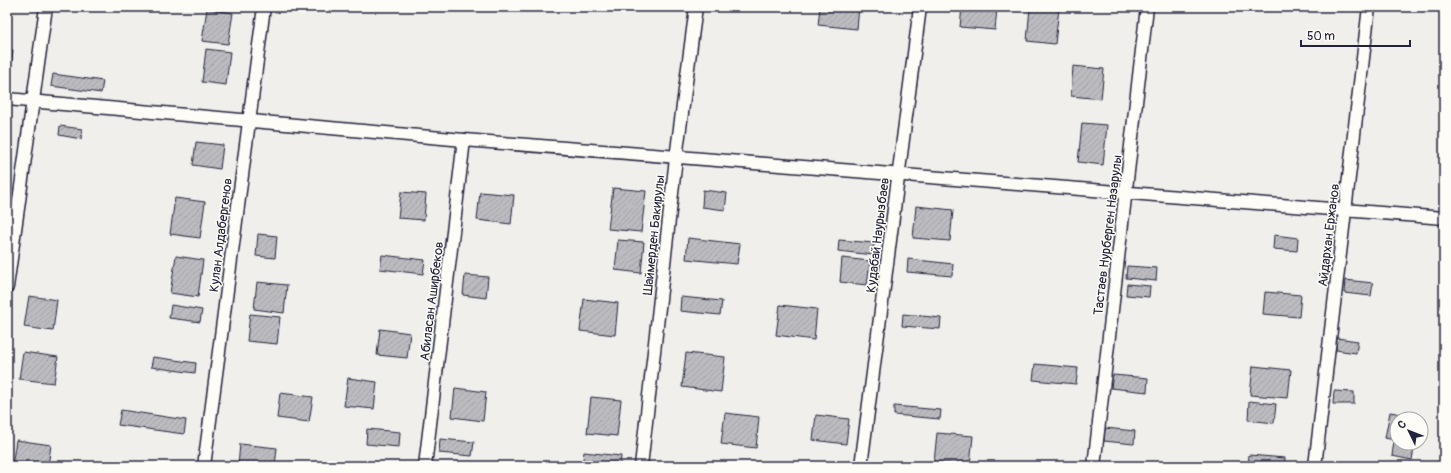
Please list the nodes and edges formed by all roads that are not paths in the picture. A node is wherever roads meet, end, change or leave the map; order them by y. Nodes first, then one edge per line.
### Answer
1 (46, 7) edge
2 (264, 7) edge
3 (696, 7) edge
4 (920, 7) edge
5 (1147, 7) edge
6 (1369, 7) edge
7 (7, 99) edge
8 (32, 102) junction
9 (249, 121) junction
10 (464, 140) junction
11 (676, 158) junction
12 (899, 174) junction
13 (1126, 192) junction
14 (1346, 210) junction
15 (1444, 218) edge
16 (7, 287) edge
17 (204, 466) edge
18 (425, 466) edge
19 (641, 466) edge
20 (861, 466) edge
21 (1094, 466) edge
22 (1315, 466) edge

1 - 8 street
2 - 9 street, Кулан Алдабергенов
3 - 11 street, Шаймерден Бакирулы
4 - 12 street, Кудабай Наурызбаев
5 - 13 street, Тастаев Нурберген Назарулы
6 - 14 street, Айдархан Ержанов
7 - 8 street
8 - 9 street
8 - 16 street
9 - 10 street
9 - 17 street, Кулан Алдабергенов
10 - 11 street
10 - 18 street, Абиласан Аширбеков
11 - 12 street
11 - 19 street, Шаймерден Бакирулы
12 - 13 street
12 - 20 street, Кудабай Наурызбаев
13 - 14 street
13 - 21 street, Тастаев Нурберген Назарулы
14 - 15 street
14 - 22 street, Айдархан Ержанов

